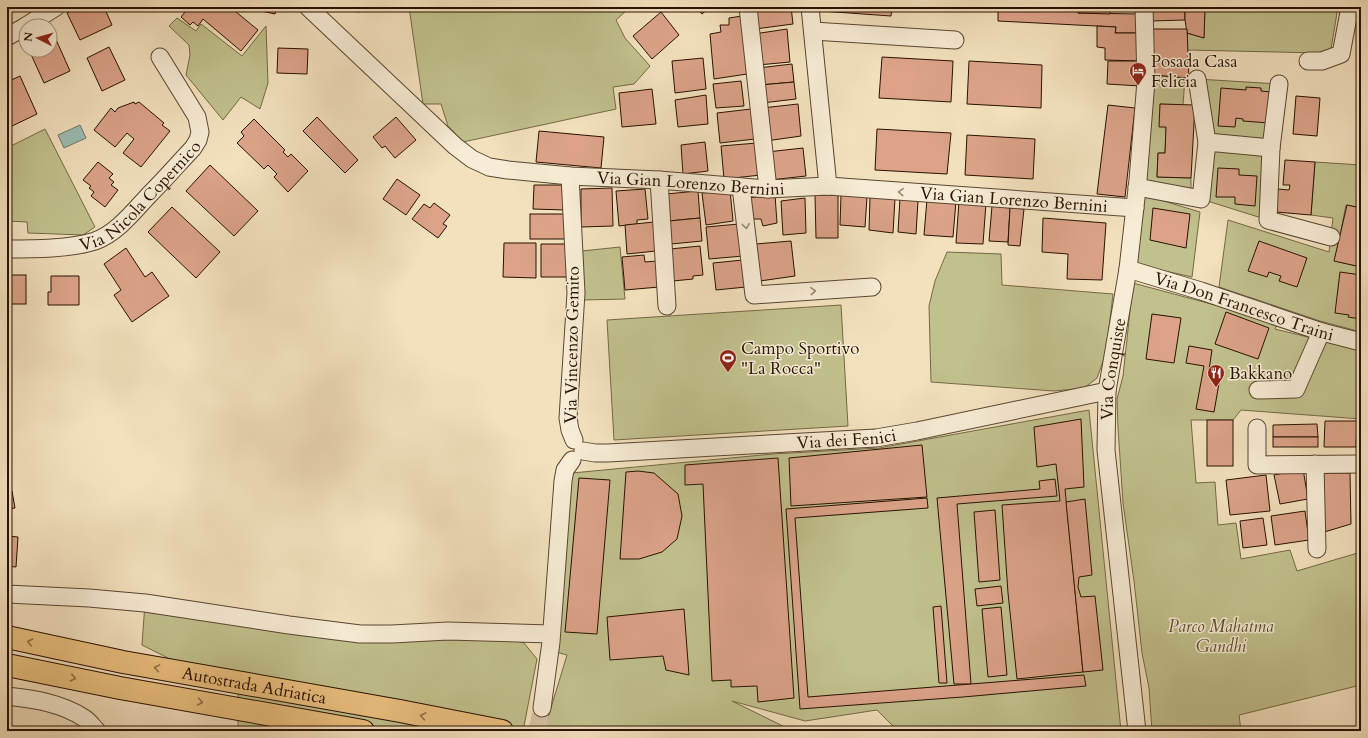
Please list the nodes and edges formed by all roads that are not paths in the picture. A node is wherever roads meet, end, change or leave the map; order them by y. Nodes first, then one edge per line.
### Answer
1 (308, 7) edge
2 (748, 7) edge
3 (810, 7) edge
4 (1144, 7) edge
5 (1350, 7) edge
6 (51, 9) edge
7 (38, 18) edge
8 (18, 31) edge
9 (813, 31) junction
10 (7, 37) edge
11 (955, 40) dead end
12 (160, 57) dead end
13 (1308, 61) dead end
14 (1197, 79) dead end
15 (1279, 84) dead end
16 (1207, 142) junction
17 (1271, 148) junction
18 (570, 176) junction
19 (659, 180) junction
20 (828, 186) junction
21 (741, 187) junction
22 (1137, 187) junction
23 (768, 189) junction
24 (1135, 208) junction
25 (1331, 237) dead end
26 (7, 249) edge
27 (1128, 269) junction
28 (872, 287) dead end
29 (667, 306) dead end
30 (1322, 332) junction
31 (1361, 342) edge
32 (1258, 390) dead end
33 (1107, 391) junction
34 (1258, 428) dead end
35 (576, 450) junction
36 (1315, 464) junction
37 (1361, 464) edge
38 (1317, 549) dead end
39 (7, 594) edge
40 (551, 634) junction
41 (7, 637) edge
42 (7, 665) edge
43 (7, 696) edge
44 (542, 708) tunnel mouth
45 (97, 731) edge
46 (363, 731) edge
47 (502, 731) edge
48 (1137, 731) edge

1 - 18 street, Via Gian Lorenzo Bernini
2 - 23 street
3 - 9 street
4 - 22 street, Via Conquiste
5 - 13 street
6 - 7 street
8 - 10 street
9 - 11 street
9 - 20 street
12 - 26 street, Via Nicola Copernico
14 - 16 street
15 - 17 street
16 - 17 street
16 - 22 street
17 - 25 street
18 - 19 street, Via Gian Lorenzo Bernini
18 - 35 street, Via Vincenzo Gemito
19 - 21 street, Via Gian Lorenzo Bernini
19 - 29 street
20 - 23 street, Via Gian Lorenzo Bernini
24 -> 20 street, Via Gian Lorenzo Bernini
21 - 23 street, Via Gian Lorenzo Bernini
21 -> 28 street
22 - 24 street, Via Conquiste
24 - 27 street, Via Conquiste
27 - 30 street, Via Don Francesco Traini
27 - 33 street, Via Conquiste
30 - 31 street, Via Don Francesco Traini
30 - 32 street
33 - 35 street, Via dei Fenici
33 - 48 street, Via Conquiste
34 - 36 street
35 - 40 street
36 - 37 street
36 - 38 street
39 - 40 street
40 - 44 street
47 -> 41 highway, Autostrada Adriatica
42 -> 46 highway, Autostrada Adriatica
43 - 45 street

